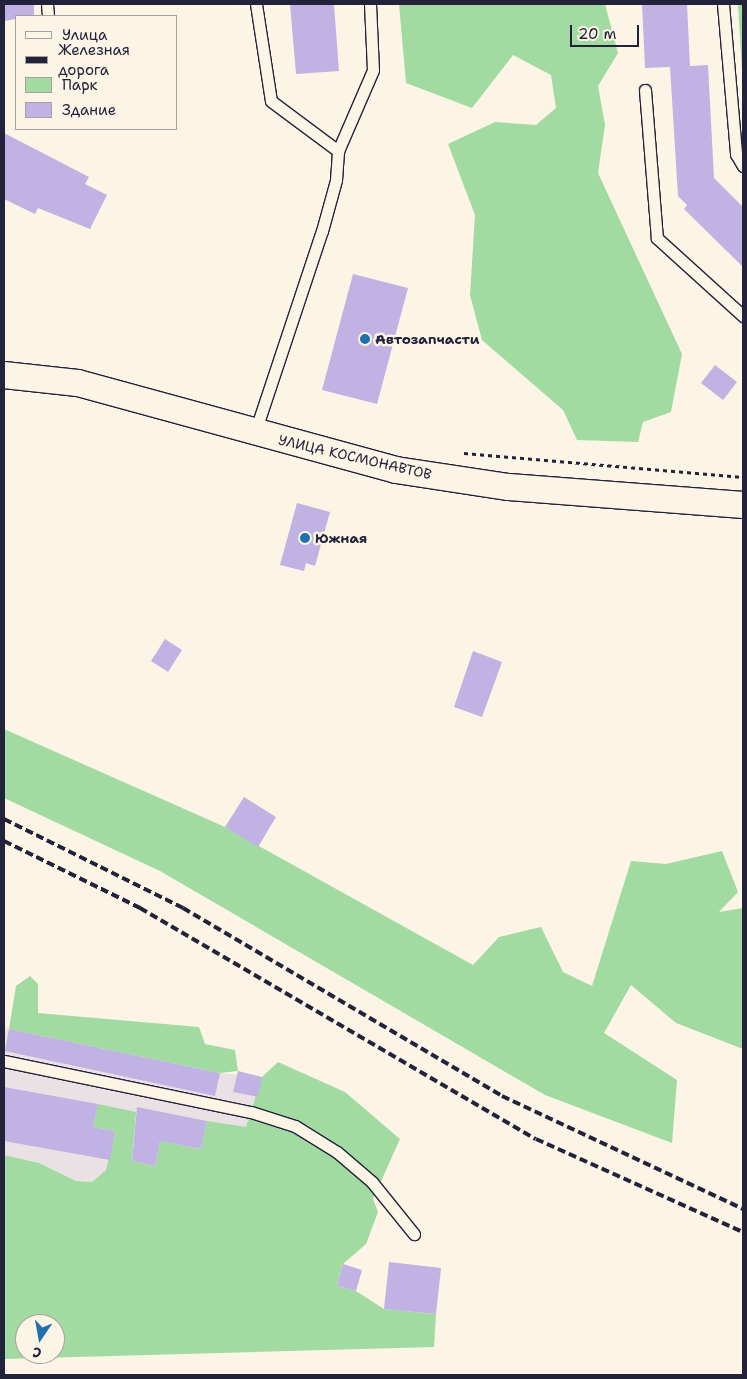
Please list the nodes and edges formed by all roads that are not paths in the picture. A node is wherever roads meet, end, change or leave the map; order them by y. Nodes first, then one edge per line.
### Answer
1 (256, 4) edge
2 (370, 4) edge
3 (723, 4) edge
4 (645, 90) dead end
5 (338, 151) junction
6 (743, 166) edge
7 (743, 316) edge
8 (4, 375) edge
9 (254, 433) junction
10 (743, 505) edge
11 (4, 1061) edge
12 (414, 1234) dead end

1 - 5 lane
2 - 5 lane
3 - 6 lane
4 - 7 lane
5 - 9 lane
8 - 9 street, УЛИЦА КОСМОНАВТОВ
9 - 10 street, УЛИЦА КОСМОНАВТОВ
11 - 12 lane

